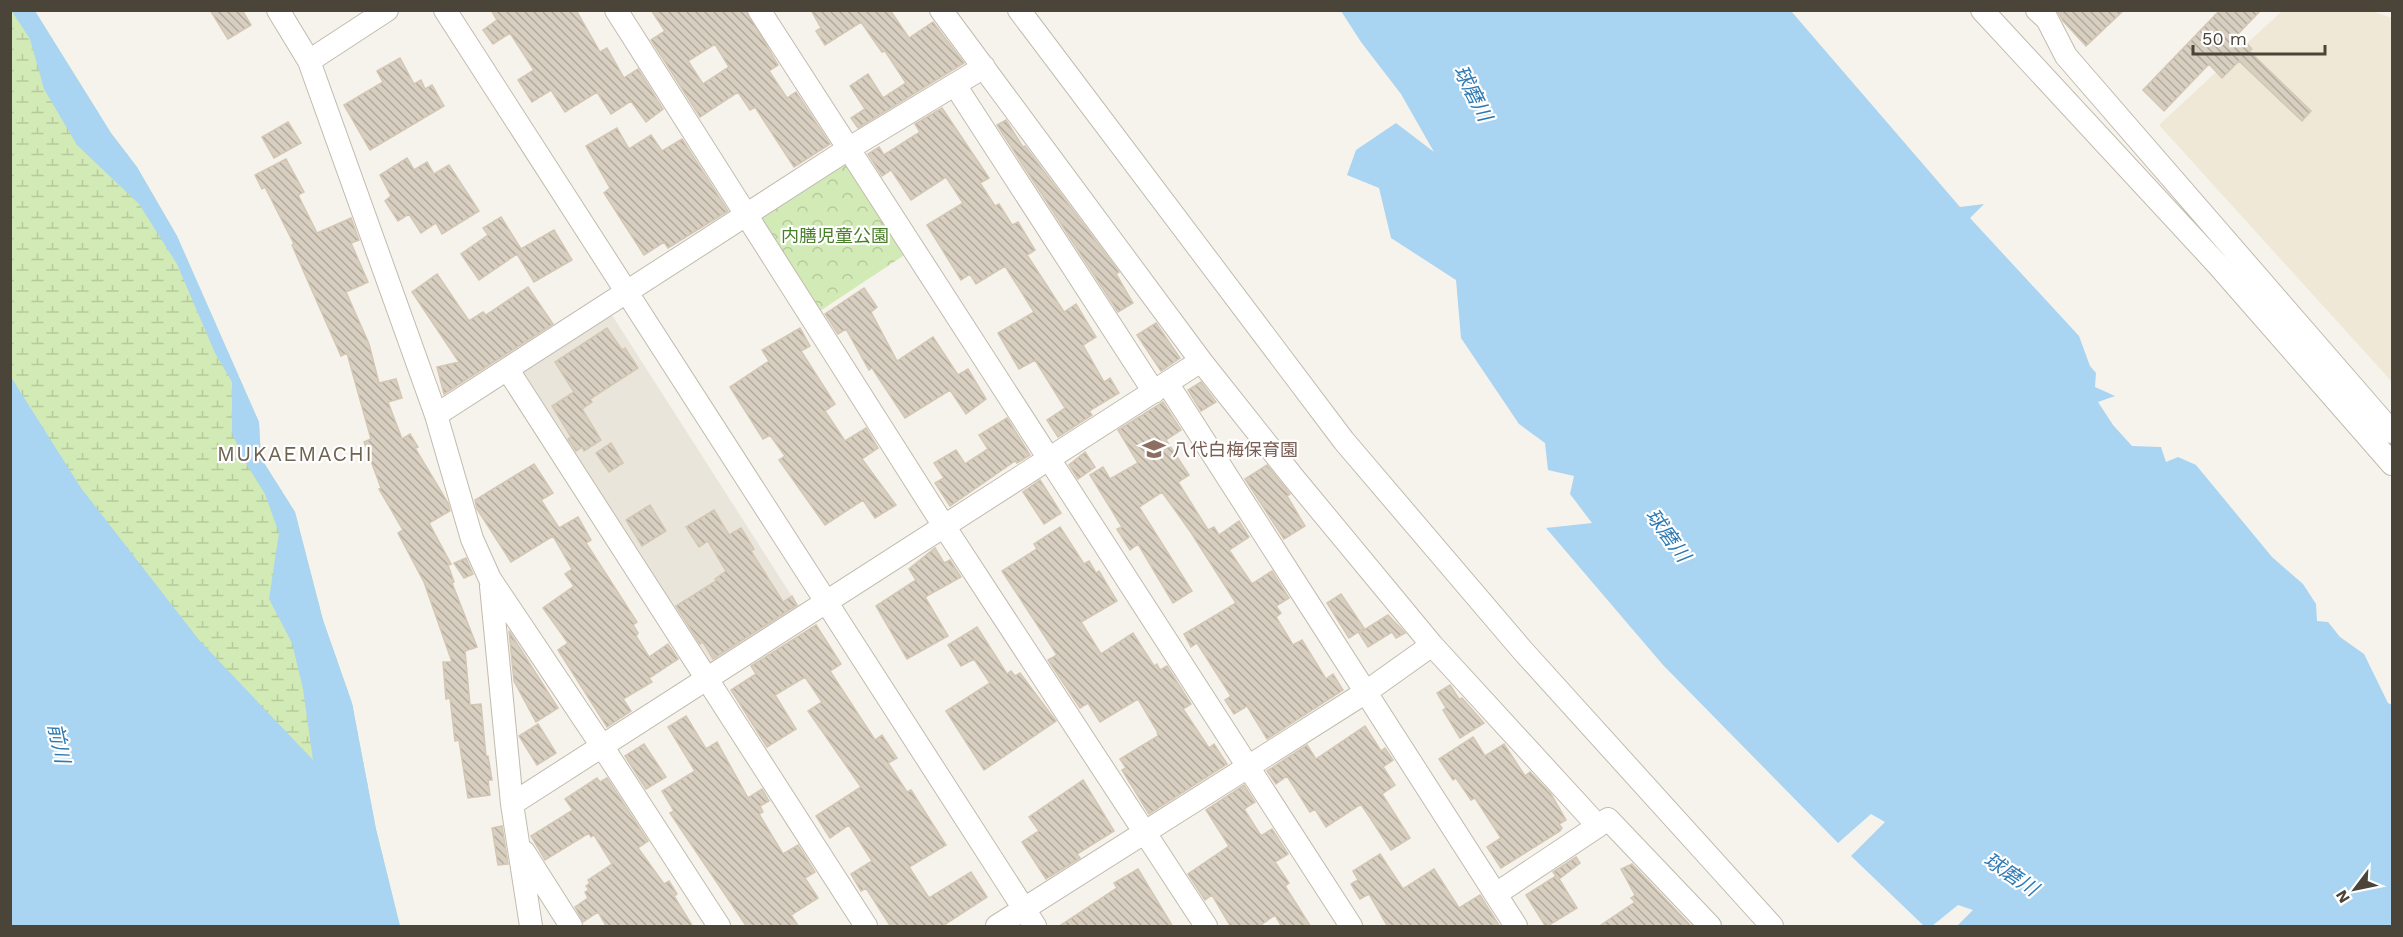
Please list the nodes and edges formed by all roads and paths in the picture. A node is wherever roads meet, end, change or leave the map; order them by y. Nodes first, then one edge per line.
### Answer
1 (278, 10) edge
2 (387, 10) edge
3 (445, 10) edge
4 (616, 10) edge
5 (759, 10) edge
6 (941, 10) edge
7 (1019, 10) edge
8 (1982, 10) edge
9 (1999, 10) edge
10 (2037, 10) edge
11 (2014, 45) junction
12 (309, 61) junction
13 (984, 67) junction
14 (955, 85) junction
15 (848, 149) junction
16 (745, 216) junction
17 (626, 294) junction
18 (1201, 361) junction
19 (508, 370) junction
20 (1160, 387) junction
21 (436, 415) junction
22 (2392, 432) edge
23 (1048, 459) junction
24 (2392, 464) edge
25 (944, 526) junction
26 (490, 579) junction
27 (827, 601) junction
28 (1432, 645) junction
29 (706, 679) junction
30 (1366, 692) junction
31 (602, 746) junction
32 (1248, 767) junction
33 (512, 804) junction
34 (1598, 826) junction
35 (1144, 832) junction
36 (520, 846) junction
37 (1496, 894) junction
38 (1029, 918) edge
39 (531, 927) edge
40 (571, 927) edge
41 (719, 927) edge
42 (866, 927) edge
43 (997, 927) edge
44 (1206, 927) edge
45 (1351, 927) edge
46 (1516, 927) edge
47 (1710, 927) edge
48 (1772, 927) edge

1 - 12 street
2 - 12 street
3 - 17 street
4 - 16 street
5 - 15 street
6 - 13 street
7 - 48 street
8 - 11 street
9 - 11 street
10 - 22 street
11 - 24 street
12 - 21 street
13 - 14 street
13 - 18 street
14 - 15 street
14 - 20 street
15 - 16 street
15 - 23 street
16 - 17 street
16 - 25 street
17 - 19 street
17 - 27 street
18 - 20 street
18 - 28 street
19 - 21 street
19 - 29 street
20 - 23 street
20 - 30 street
21 - 26 street
23 - 25 street
23 - 32 street
25 - 27 street
25 - 35 street
26 - 31 street
26 - 33 street
27 - 29 street
27 - 38 street
28 - 30 street
28 - 34 street
29 - 31 street
29 - 42 street
30 - 32 street
30 - 37 street
31 - 33 street
31 - 41 street
32 - 35 street
32 - 45 street
33 - 36 street
34 - 37 street
34 - 47 street
35 - 38 street
35 - 44 street
36 - 39 street
36 - 40 street
37 - 46 street
38 - 43 street

